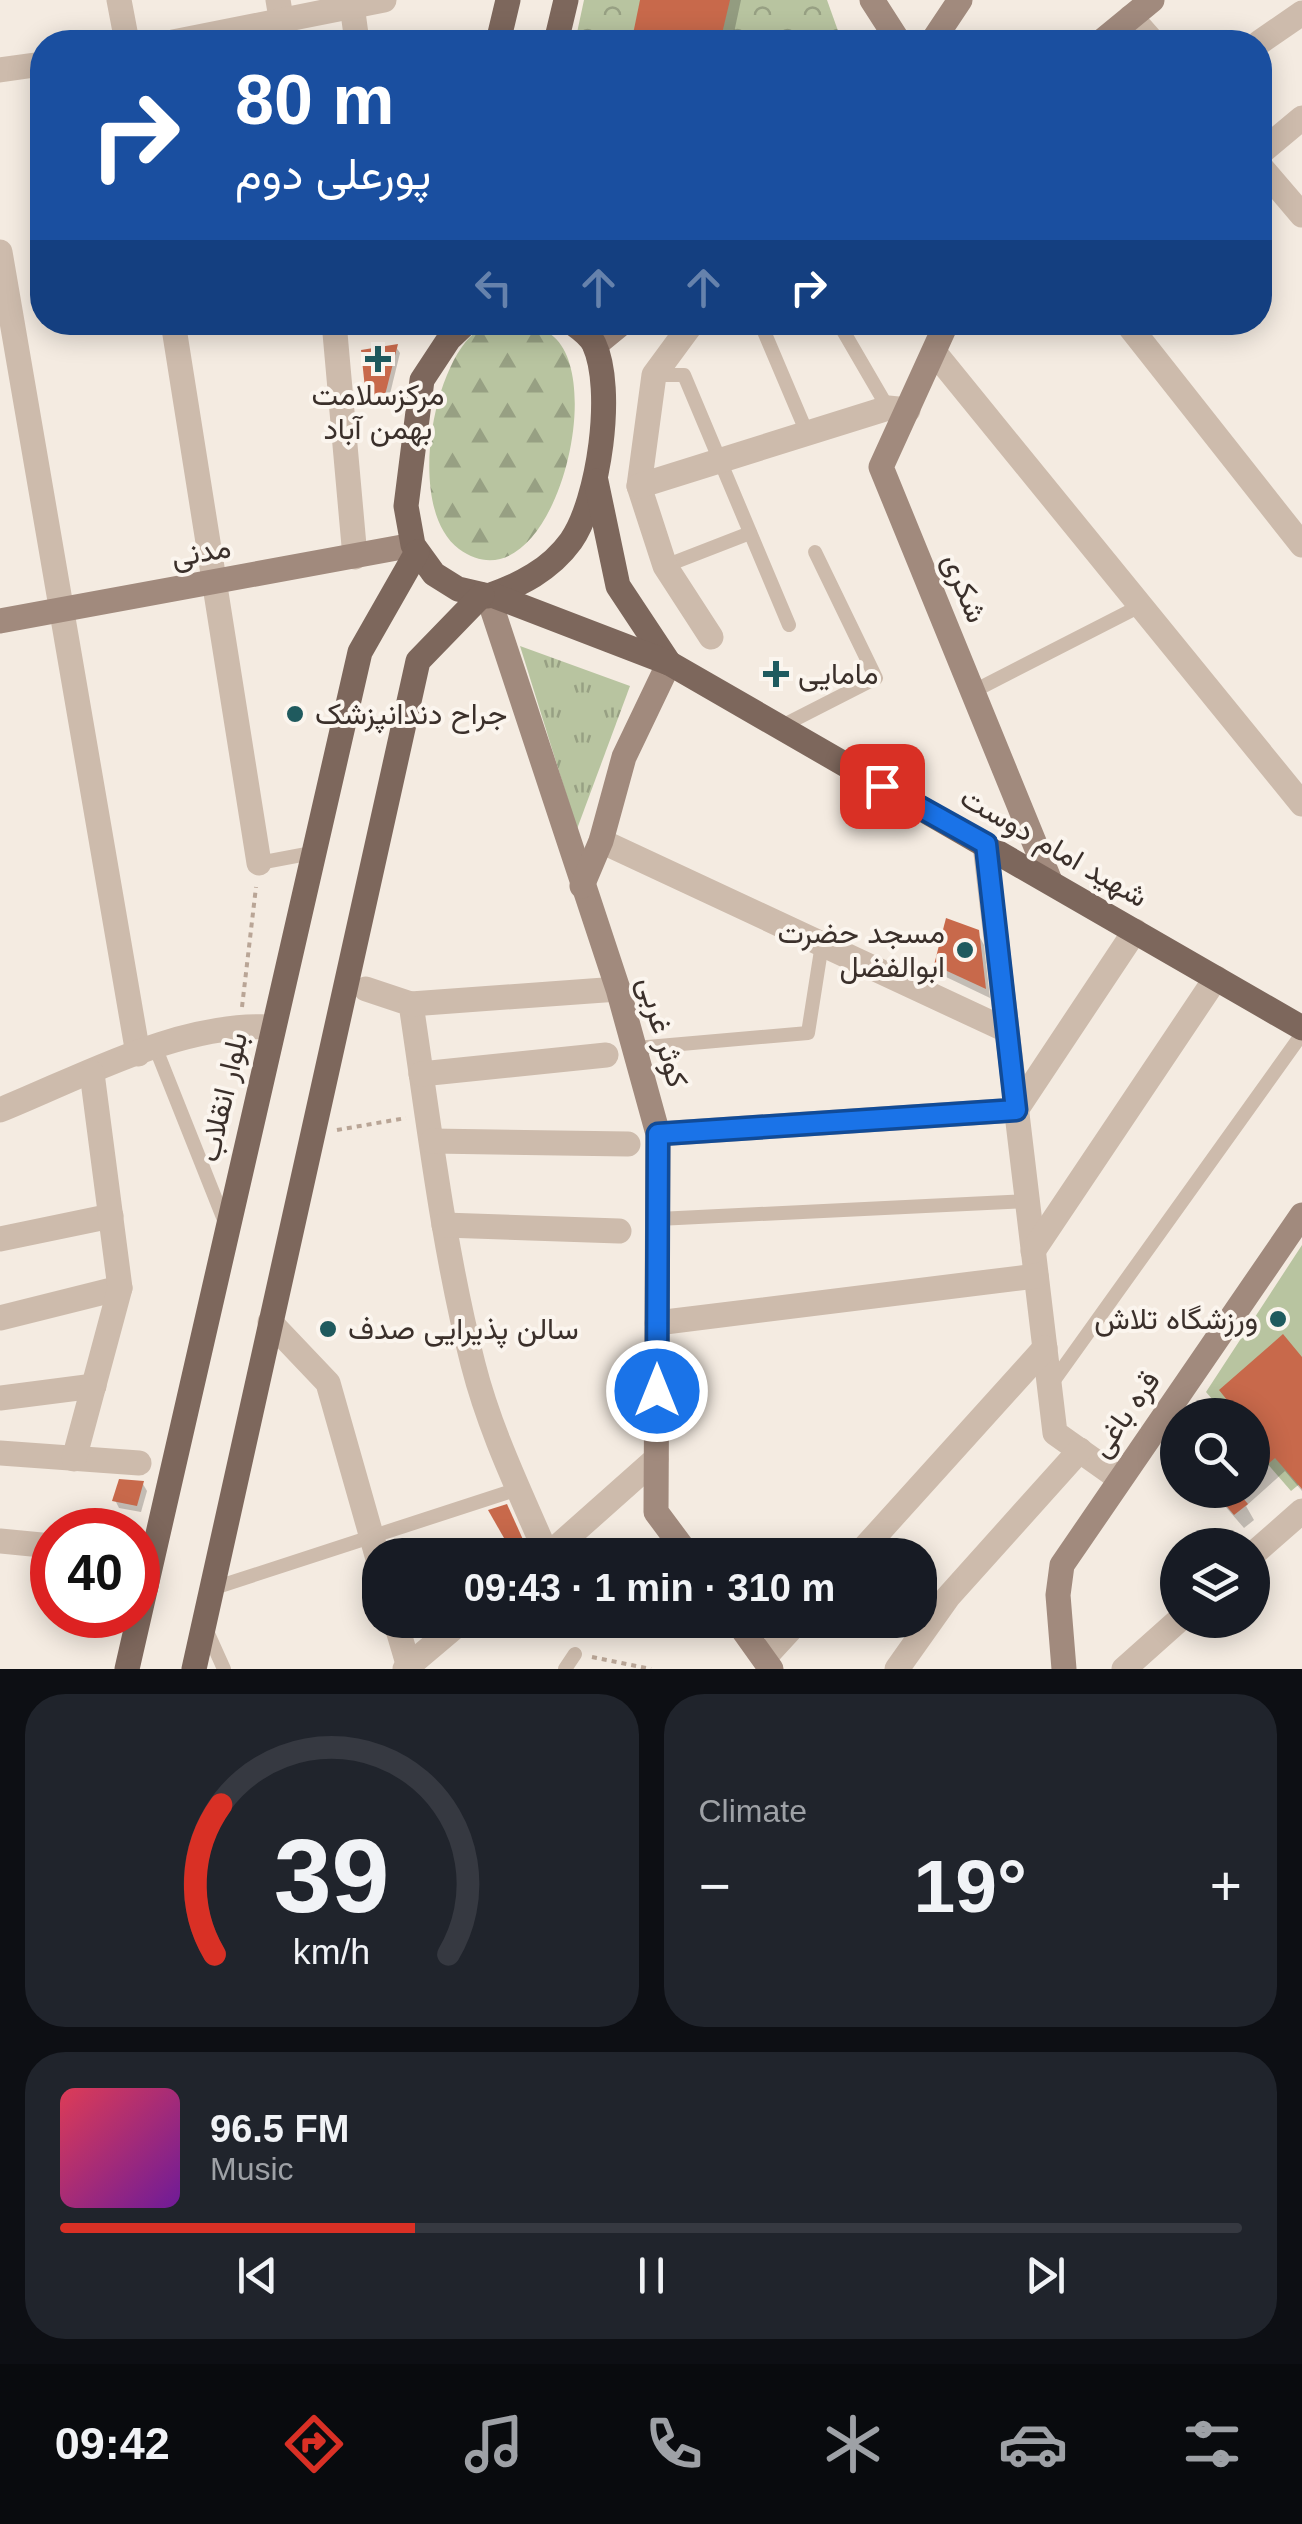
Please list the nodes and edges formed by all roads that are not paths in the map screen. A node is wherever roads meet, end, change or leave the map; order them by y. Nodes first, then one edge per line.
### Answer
1 (119, 0) edge
2 (384, 0) edge
3 (508, 0) edge
4 (566, 0) edge
5 (872, 0) edge
6 (960, 0) edge
7 (1152, 0) edge
8 (352, 5) junction
9 (1302, 13) edge
10 (1131, 17) junction
11 (282, 21) edge
12 (125, 30) edge
13 (235, 30) edge
14 (356, 30) edge
15 (501, 30) edge
16 (559, 30) edge
17 (891, 30) edge
18 (940, 30) edge
19 (1115, 30) edge
20 (1143, 30) edge
21 (1272, 34) edge
22 (30, 66) edge
23 (0, 70) edge
24 (1302, 118) edge
25 (1272, 142) edge
26 (1272, 178) edge
27 (1298, 205) edge
28 (0, 252) edge
29 (175, 335) edge
30 (335, 335) edge
31 (432, 335) edge
32 (453, 335) edge
33 (585, 335) edge
34 (683, 335) edge
35 (766, 335) edge
36 (847, 335) edge
37 (936, 335) edge
38 (938, 335) edge
39 (1136, 335) edge
40 (654, 375) junction
41 (422, 380) junction
42 (898, 409) junction
43 (807, 433) junction
44 (720, 459) junction
45 (596, 479) junction
46 (639, 486) junction
47 (750, 533) junction
48 (1302, 545) edge
49 (415, 548) junction
50 (815, 552) dead end
51 (355, 557) junction
52 (664, 566) junction
53 (216, 582) junction
54 (487, 595) junction
55 (1140, 606) junction
56 (58, 611) junction
57 (0, 621) edge
58 (788, 625) dead end
59 (711, 637) dead end
60 (669, 663) junction
61 (972, 692) junction
62 (780, 727) junction
63 (1302, 804) edge
64 (600, 841) junction
65 (986, 844) junction
66 (312, 853) junction
67 (259, 863) joint
68 (1050, 881) junction
69 (582, 886) junction
70 (1135, 931) junction
71 (822, 944) junction
72 (1216, 978) junction
73 (618, 988) junction
74 (366, 989) dead end
75 (410, 1004) junction
76 (272, 1027) junction
77 (1006, 1030) junction
78 (1302, 1031) edge
79 (636, 1048) junction
80 (147, 1051) junction
81 (606, 1054) dead end
82 (92, 1073) junction
83 (421, 1074) junction
84 (0, 1110) edge
85 (1016, 1110) junction
86 (658, 1134) junction
87 (432, 1141) junction
88 (628, 1144) dead end
89 (1027, 1201) junction
90 (1302, 1215) edge
91 (111, 1216) junction
92 (658, 1220) junction
93 (444, 1226) junction
94 (227, 1227) junction
95 (619, 1231) dead end
96 (0, 1239) edge
97 (1034, 1263) junction
98 (120, 1288) junction
99 (0, 1318) edge
100 (270, 1322) junction
101 (657, 1323) junction
102 (1045, 1348) junction
103 (94, 1386) junction
104 (1050, 1386) junction
105 (0, 1398) edge
106 (1080, 1450) junction
107 (0, 1452) edge
108 (74, 1459) junction
109 (656, 1459) junction
110 (138, 1463) dead end
111 (1120, 1479) junction
112 (518, 1489) junction
113 (157, 1508) edge
114 (1302, 1511) edge
115 (372, 1537) junction
116 (540, 1538) edge
117 (567, 1538) edge
118 (675, 1538) edge
119 (873, 1538) edge
120 (1270, 1539) edge
121 (0, 1540) edge
122 (30, 1543) edge
123 (210, 1590) junction
124 (204, 1624) junction
125 (1160, 1637) edge
126 (133, 1638) edge
127 (400, 1638) edge
128 (442, 1638) edge
129 (749, 1638) edge
130 (786, 1638) edge
131 (575, 1654) road end
132 (768, 1663) edge
133 (407, 1668) edge
134 (128, 1669) edge
135 (194, 1669) edge
136 (224, 1669) edge
137 (565, 1669) edge
138 (897, 1669) edge
139 (1064, 1669) edge
140 (1124, 1669) edge

1 - 12 street
2 - 8 street
3 - 15 main road
4 - 16 main road
5 - 17 street
6 - 18 street
7 - 10 street
8 - 11 street
8 - 14 street
9 - 21 street
10 - 19 street
10 - 20 street
11 - 13 street
22 - 23 street
24 - 25 street
26 - 27 street
28 - 56 street
29 - 53 street
30 - 51 street
31 - 41 main road
32 - 41 main road
33 - 45 main road
34 - 40 street
35 - 43 lane
36 - 42 lane
37 - 42 street, شکری
38 - 55 street
39 - 48 street
40 - 44 lane
40 - 46 street
41 - 49 main road
42 - 43 street
42 - 61 street, شکری
43 - 44 street
44 - 46 street
44 - 47 lane
45 - 54 main road
45 - 60 main road
46 - 52 street
47 - 52 lane
47 - 58 lane
49 - 51 street, مدنی
49 - 54 main road, شهید امام دوست
49 - 66 main road, بلوار انقلاب
50 - 62 lane
51 - 53 street, مدنی
52 - 59 street
53 - 56 street, مدنی
53 - 67 street
54 - 60 main road, شهید امام دوست
54 - 69 street, کوثر غربی
54 - 100 main road
55 - 61 lane
55 - 63 street
56 - 57 street, مدنی
56 - 80 street
60 - 62 main road, شهید امام دوست
60 - 64 street
61 - 68 street, شکری
62 - 65 main road, شهید امام دوست
64 - 69 street
64 - 71 street
65 - 68 main road, شهید امام دوست
65 - 77 street
66 - 67 lane
66 - 76 main road, بلوار انقلاب
68 - 70 main road, شهید امام دوست
69 - 73 street, کوثر غربی
70 - 72 main road, شهید امام دوست
70 - 85 street
71 - 77 street
71 - 79 lane
72 - 78 main road, شهید امام دوست
72 - 97 street
73 - 75 street
73 - 79 street, کوثر غربی
74 - 75 street
75 - 83 street
76 - 80 street
76 - 94 main road, بلوار انقلاب
77 - 85 street
78 - 104 lane
79 - 86 street, کوثر غربی
80 - 82 street
80 - 94 lane
81 - 83 street
82 - 84 street
82 - 91 street
83 - 87 street
85 - 86 street
85 - 89 street
86 - 92 street, کوثر غربی
87 - 88 street
87 - 93 street
89 - 92 lane
89 - 97 street
90 - 111 street, قره باغی
91 - 96 street
91 - 98 street
92 - 101 street, کوثر غربی
93 - 95 street
93 - 112 street
94 - 113 main road, بلوار انقلاب
97 - 101 street
97 - 102 street
98 - 99 street
98 - 103 street
100 - 115 street
100 - 123 main road
101 - 109 street, کوثر غربی
102 - 104 street
102 - 119 street
103 - 105 street
103 - 108 street
104 - 106 street
106 - 111 street
106 - 138 street
107 - 108 street
108 - 110 street
109 - 117 street
109 - 118 street, کوثر غربی
111 - 139 street, قره باغی
112 - 115 lane
112 - 116 street
114 - 120 street
115 - 123 lane
121 - 122 street
123 - 124 main road
124 - 135 main road
124 - 136 lane
125 - 140 street
126 - 134 main road, بلوار انقلاب
127 - 133 street
128 - 133 street
129 - 132 street
130 - 132 street
131 - 137 lane

